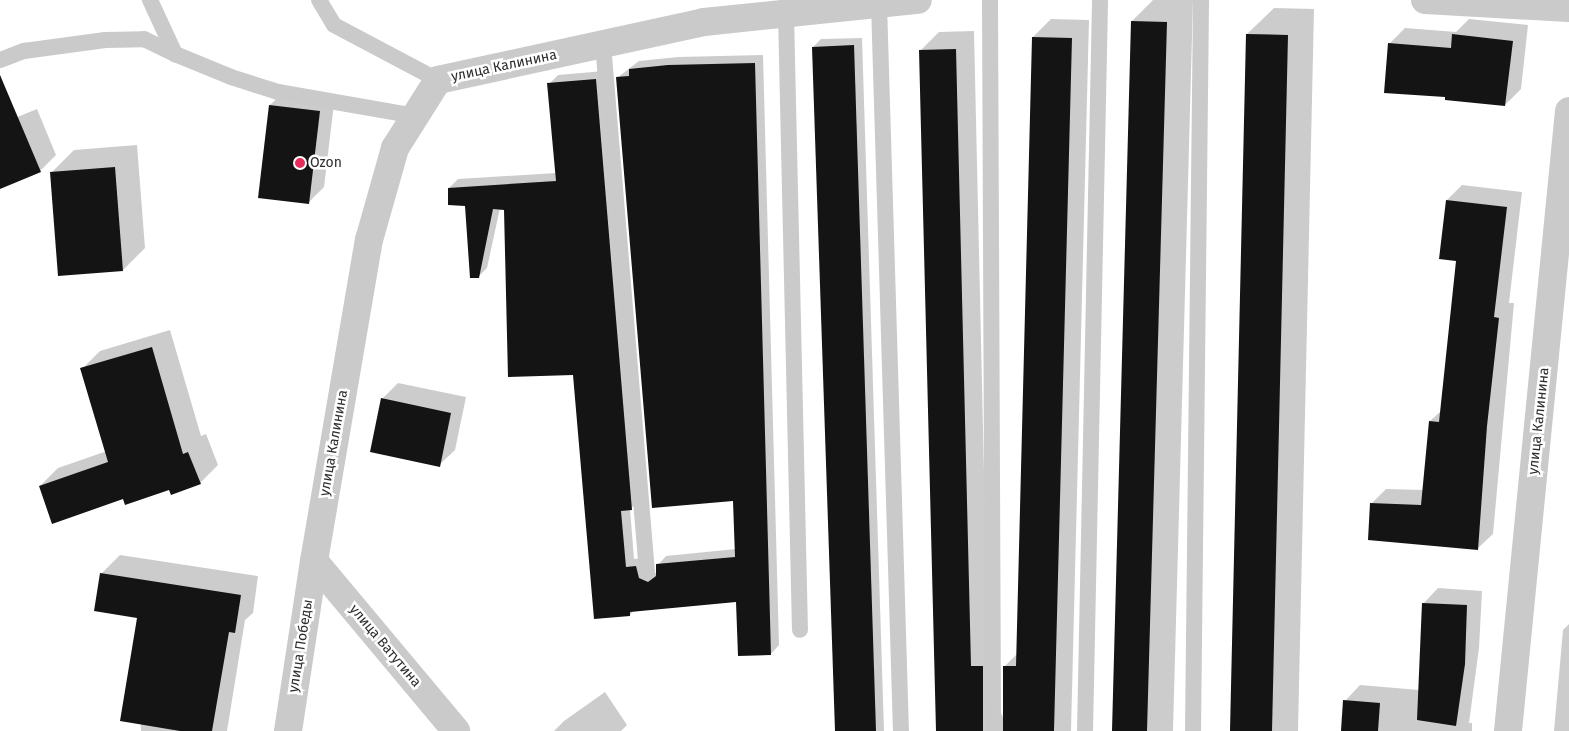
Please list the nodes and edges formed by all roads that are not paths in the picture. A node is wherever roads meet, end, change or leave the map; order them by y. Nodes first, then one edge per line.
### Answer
1 (150, 0) edge
2 (319, 0) edge
3 (918, 0) edge
4 (990, 0) edge
5 (1100, 0) edge
6 (1201, 0) edge
7 (1425, 0) edge
8 (879, 4) junction
9 (1569, 8) edge
10 (786, 14) junction
11 (603, 44) junction
12 (175, 54) junction
13 (0, 60) edge
14 (438, 80) junction
15 (1569, 111) edge
16 (415, 116) junction
17 (314, 561) junction
18 (648, 572) dead end
19 (800, 630) dead end
20 (288, 731) edge
21 (456, 731) edge
22 (901, 731) edge
23 (993, 731) edge
24 (1085, 731) edge
25 (1193, 731) edge
26 (1508, 731) edge

1 - 12 lane
2 - 14 lane
3 - 8 street, улица Калинина
4 - 23 lane
5 - 24 lane
6 - 25 lane
7 - 9 street
8 - 10 street, улица Калинина
8 - 22 lane
10 - 11 street, улица Калинина
10 - 19 lane
11 - 14 street, улица Калинина
11 - 18 lane
12 - 13 lane
12 - 16 lane
14 - 16 street, улица Калинина
15 - 26 street, улица Калинина
16 - 17 street, улица Калинина
17 - 20 street, улица Победы
17 - 21 street, улица Ватутина

